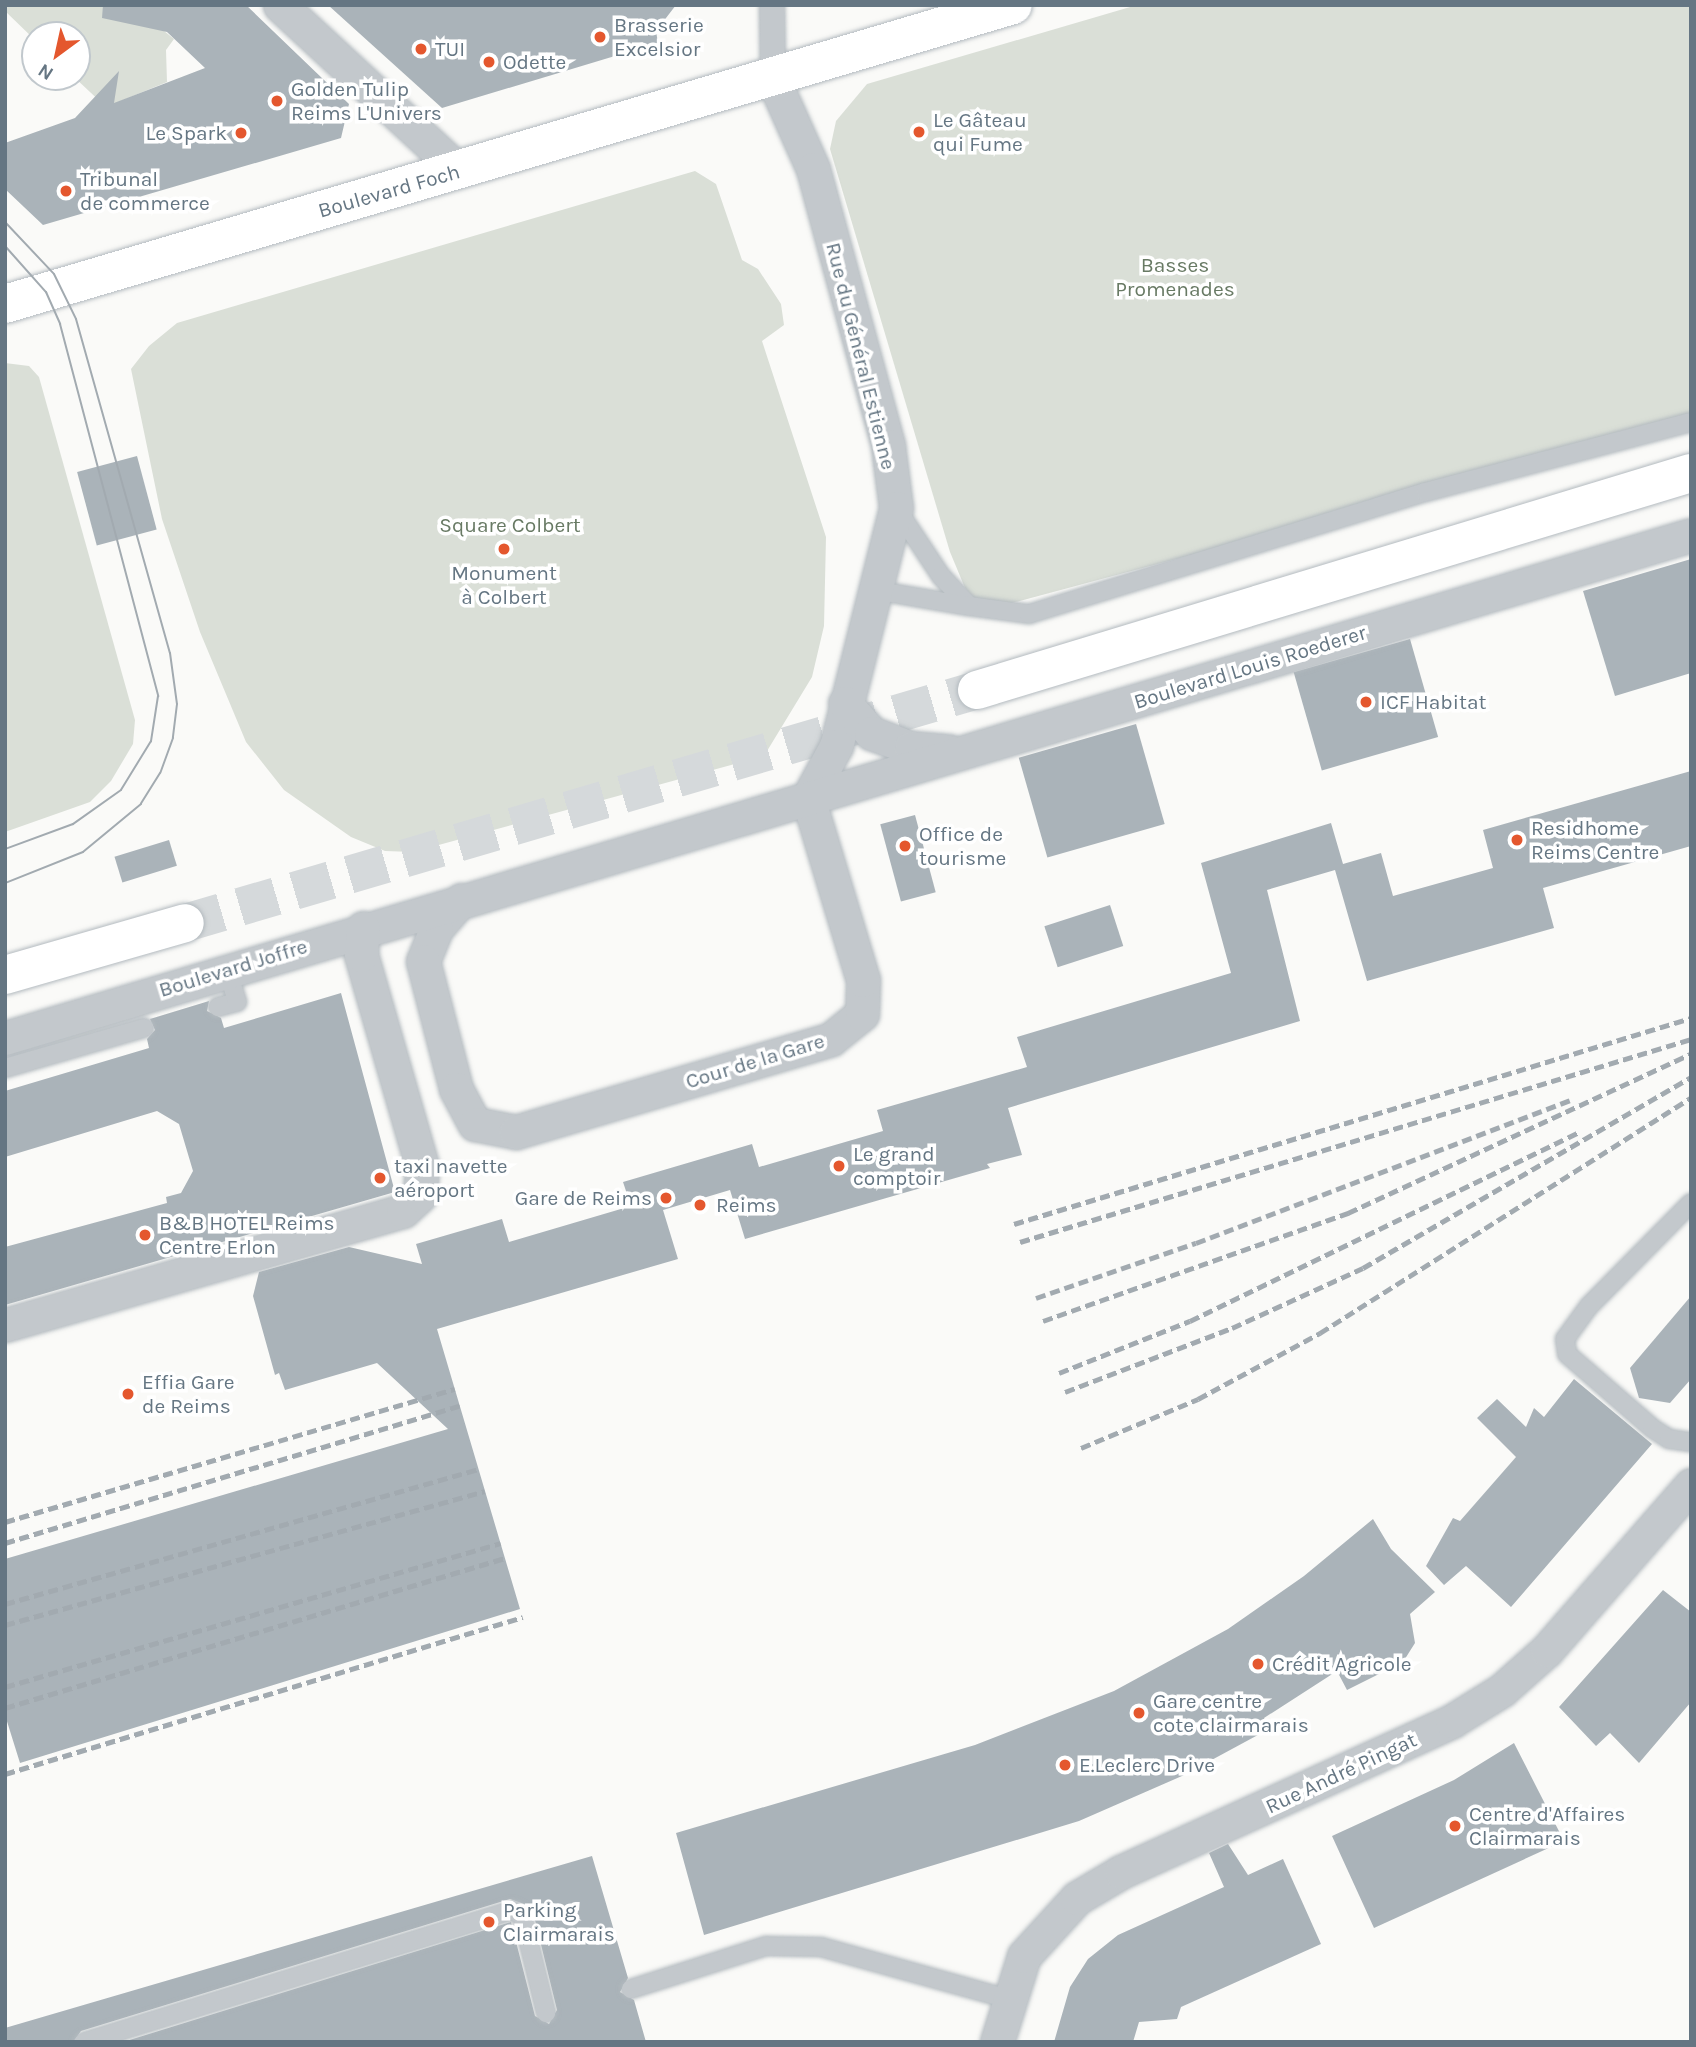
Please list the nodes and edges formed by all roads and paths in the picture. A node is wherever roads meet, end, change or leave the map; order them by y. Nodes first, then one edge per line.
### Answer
1 (280, 5) edge
2 (772, 5) edge
3 (1013, 5) edge
4 (773, 79) junction
5 (459, 171) junction
6 (5, 304) edge
7 (1691, 422) edge
8 (1691, 474) edge
9 (896, 508) junction
10 (1691, 535) edge
11 (874, 590) junction
12 (969, 606) junction
13 (977, 690) tunnel mouth
14 (845, 703) junction
15 (963, 752) junction
16 (808, 798) junction
17 (461, 900) junction
18 (185, 923) tunnel mouth
19 (363, 928) junction
20 (228, 970) junction
21 (5, 975) edge
22 (218, 1007) dead end
23 (144, 1028) dead end
24 (5, 1038) edge
25 (5, 1068) edge
26 (1691, 1203) edge
27 (5, 1325) edge
28 (1691, 1442) edge
29 (1691, 1485) edge
30 (631, 1989) dead end
31 (1009, 1999) junction
32 (546, 2013) dead end
33 (84, 2042) edge
34 (997, 2042) edge

1 - 5 street
2 - 4 street
3 - 4 main road, Boulevard Foch
4 - 5 main road, Boulevard Foch
4 - 9 street, Rue du Général Estienne
5 - 6 main road, Boulevard Foch
7 - 12 lane
8 - 13 main road
9 - 11 street, Rue du Général Estienne
9 - 12 lane
10 - 15 street, Boulevard Louis Roederer
11 - 12 lane
11 - 14 street, Rue du Général Estienne
14 - 15 street
14 - 16 street, Rue du Général Estienne
15 - 16 street, Boulevard Louis Roederer
16 - 17 street
16 - 17 street, Cour de la Gare
17 - 19 street, Boulevard Joffre
18 - 21 main road
19 - 20 street, Boulevard Joffre
19 - 27 street
20 - 22 lane
20 - 24 street, Boulevard Joffre
23 - 25 lane
26 - 28 lane
29 - 31 street, Rue André Pingat
30 - 31 lane
31 - 34 street, Rue André Pingat
32 - 33 lane

